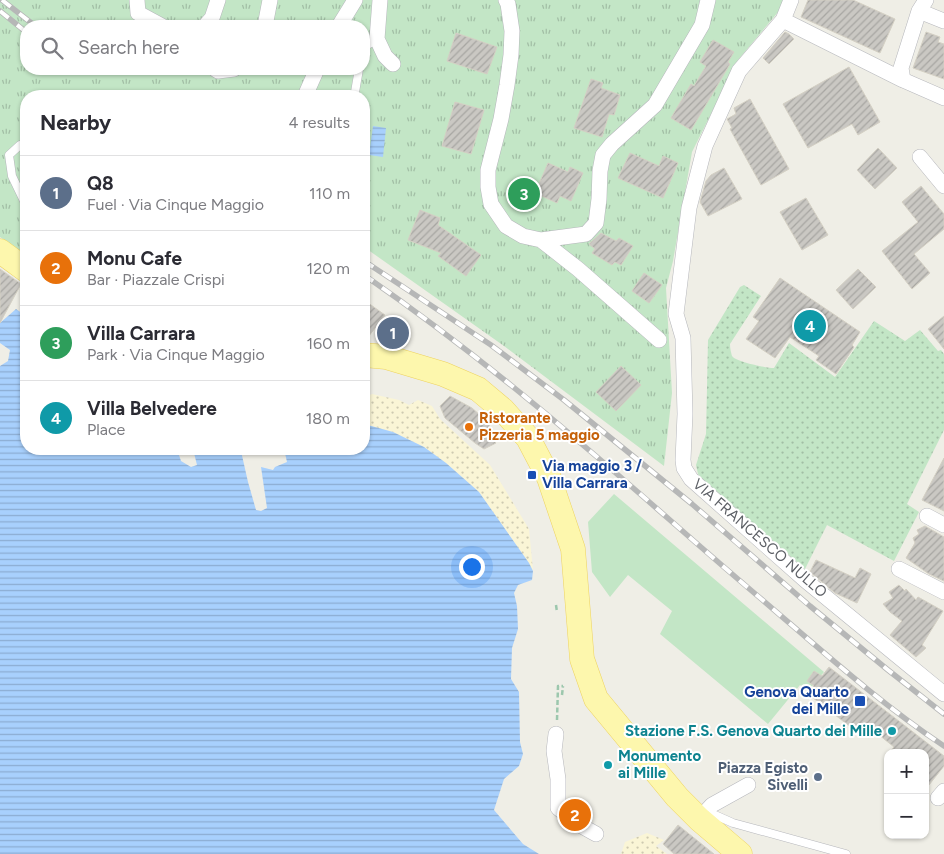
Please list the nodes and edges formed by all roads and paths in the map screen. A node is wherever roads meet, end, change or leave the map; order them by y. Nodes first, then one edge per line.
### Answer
1 (137, 0) edge
2 (218, 0) edge
3 (270, 0) edge
4 (344, 0) edge
5 (355, 0) edge
6 (380, 0) edge
7 (506, 0) edge
8 (708, 0) edge
9 (791, 0) edge
10 (922, 5) edge
11 (151, 20) edge
12 (210, 20) edge
13 (266, 20) edge
14 (340, 20) edge
15 (343, 20) edge
16 (783, 20) junction
17 (944, 21) edge
18 (377, 39) junction
19 (370, 44) edge
20 (393, 64) dead end
21 (314, 75) edge
22 (358, 75) edge
23 (903, 80) junction
24 (308, 90) edge
25 (355, 90) edge
26 (944, 98) edge
27 (20, 145) edge
28 (920, 157) dead end
29 (944, 186) edge
30 (20, 193) edge
31 (541, 240) junction
32 (0, 251) edge
33 (20, 262) edge
34 (659, 340) dead end
35 (370, 356) edge
36 (927, 516) dead end
37 (944, 525) edge
38 (899, 569) dead end
39 (944, 592) edge
40 (944, 694) edge
41 (562, 695) dead end
42 (556, 734) joint
43 (748, 785) dead end
44 (702, 815) junction
45 (596, 834) dead end
46 (740, 854) edge
47 (846, 854) edge

1 - 11 street
2 - 12 street
3 - 13 street
4 - 14 street
5 - 15 street
6 - 18 street
7 - 31 street
8 - 31 street
9 - 16 street, VIA FRANCESCO NULLO
10 - 17 street
10 - 23 street
16 - 23 street
16 - 40 street, VIA FRANCESCO NULLO
18 - 19 lane
18 - 20 street
21 - 24 street
22 - 25 lane
23 - 26 street
27 - 30 lane
28 - 29 street
31 - 34 street
32 - 33 main road
35 - 44 main road
36 - 37 street
38 - 39 street
41 - 42 path
42 - 45 street
43 - 44 street
44 - 46 main road
44 - 47 lane

